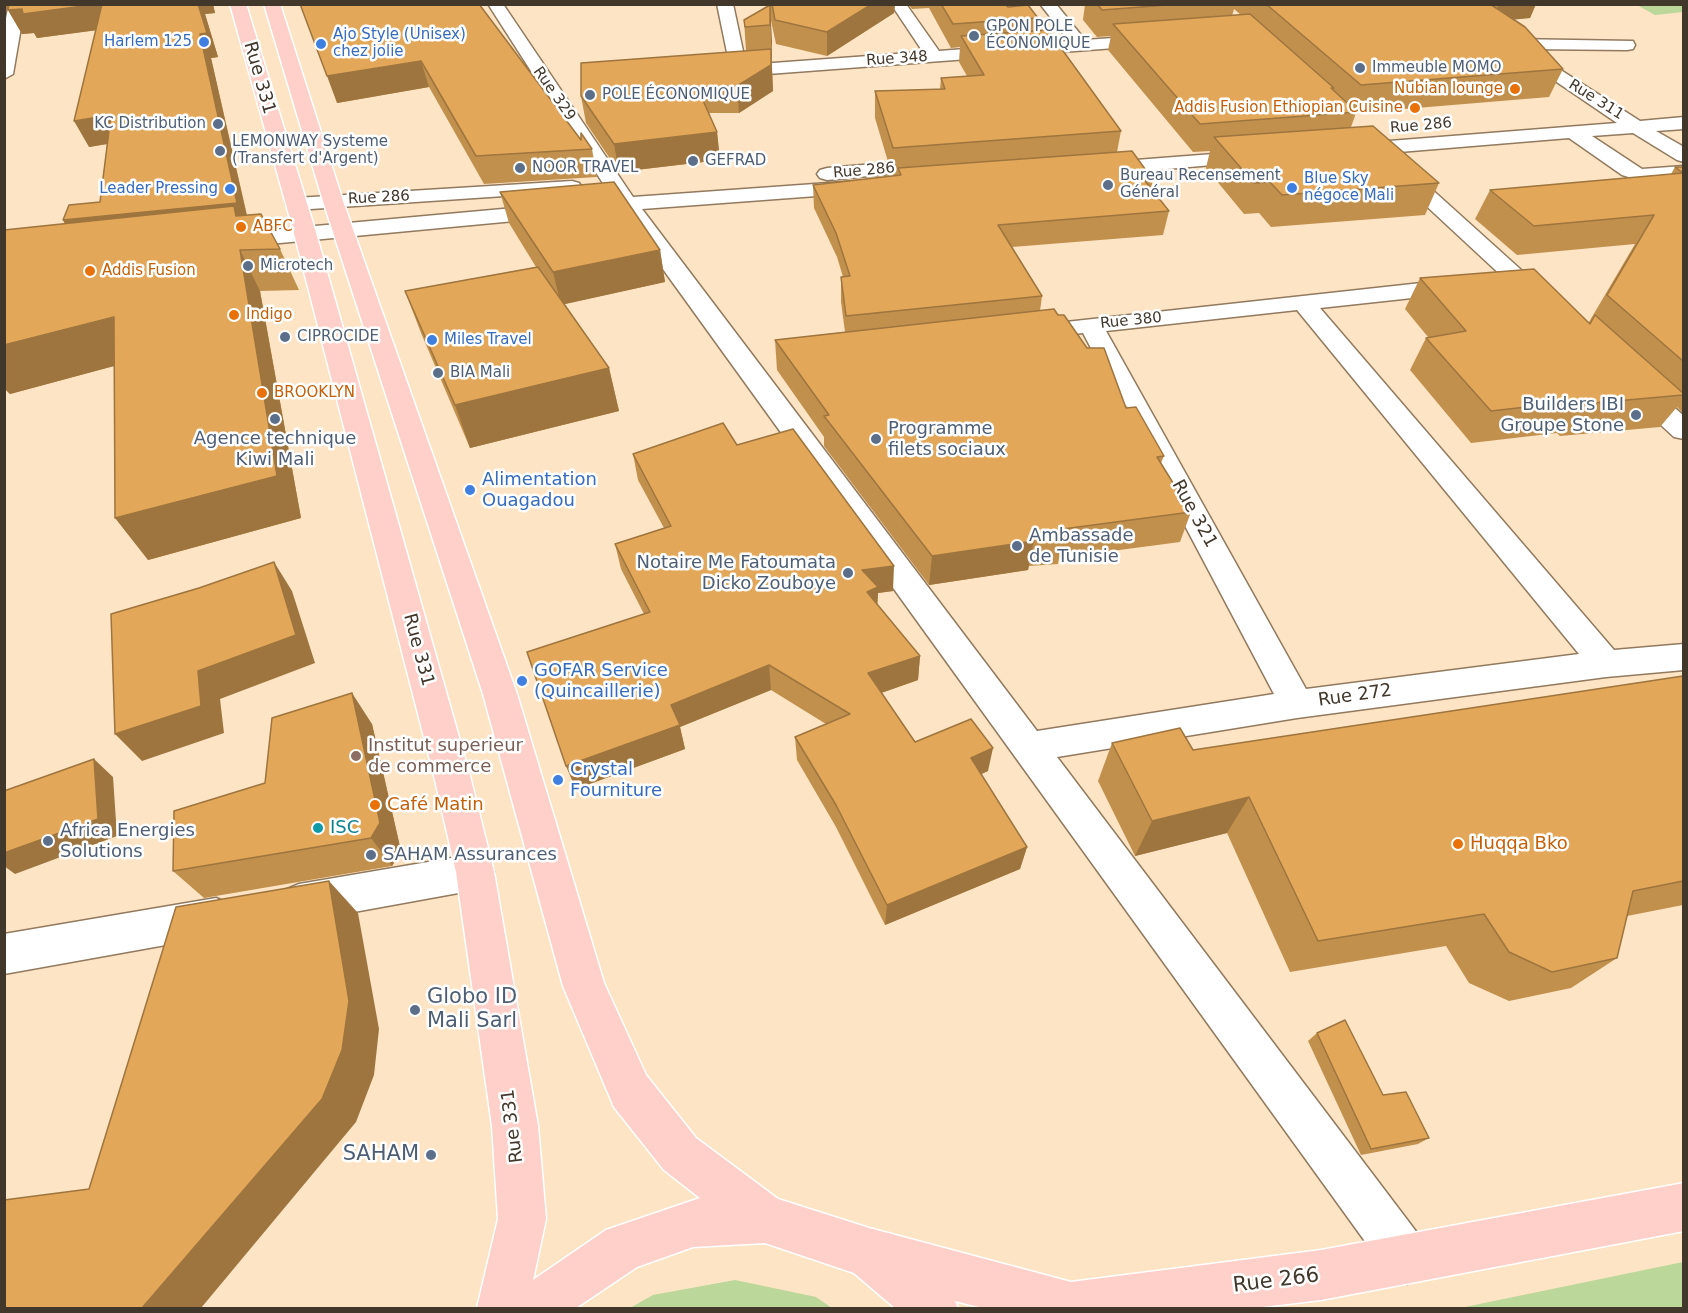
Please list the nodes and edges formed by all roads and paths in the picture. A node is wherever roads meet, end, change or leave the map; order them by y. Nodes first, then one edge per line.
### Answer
1 (17, 4) edge
2 (238, 4) edge
3 (272, 4) edge
4 (495, 4) edge
5 (725, 4) edge
6 (898, 4) edge
7 (1047, 4) edge
8 (1449, 4) edge
9 (1177, 39) edge
10 (8, 41) edge
11 (1510, 44) junction
12 (1081, 45) junction
13 (1627, 45) dead end
14 (935, 57) junction
15 (739, 71) junction
16 (717, 73) edge
17 (4, 74) edge
18 (569, 84) dead end
19 (547, 85) junction
20 (1609, 110) junction
21 (1552, 115) dead end
22 (1640, 117) junction
23 (1574, 123) junction
24 (1683, 123) edge
25 (1265, 147) edge
26 (1375, 148) junction
27 (1327, 152) edge
28 (1683, 156) edge
29 (1082, 162) edge
30 (1683, 172) edge
31 (657, 183) dead end
32 (625, 191) junction
33 (333, 201) junction
34 (300, 219) junction
35 (345, 231) junction
36 (209, 243) edge
37 (1518, 280) junction
38 (1303, 303) junction
39 (1553, 312) edge
40 (1091, 325) junction
41 (1010, 334) edge
42 (1623, 375) edge
43 (1683, 431) edge
44 (1683, 657) edge
45 (1606, 664) junction
46 (1297, 704) junction
47 (1029, 747) junction
48 (475, 872) junction
49 (4, 954) edge
50 (1683, 1207) edge
51 (765, 1219) junction
52 (870, 1254) junction
53 (1407, 1259) junction
54 (502, 1308) edge
55 (542, 1308) edge
56 (933, 1308) edge

1 - 10 street
2 - 34 main road, Rue 331
3 - 33 main road, Rue 331
4 - 19 street, Rue 329
5 - 15 street
6 - 14 street
7 - 12 street
8 - 11 street, Rue 311
9 - 12 street, Rue 348
10 - 17 street
11 - 13 street
11 - 20 street, Rue 311
12 - 14 street, Rue 348
14 - 15 street, Rue 348
15 - 16 street, Rue 348
18 - 19 street
19 - 32 street, Rue 329
20 - 22 street
20 - 23 street
21 - 26 street, Rue 286
22 - 23 street
22 - 24 street
22 - 28 street, Rue 311
23 - 26 street
23 - 30 street
25 - 29 street
26 - 27 street
26 - 37 street
31 - 32 street, Rue 286
32 - 33 street, Rue 286
32 - 35 street
32 - 47 street, Rue 329
33 - 34 street, Rue 286
33 - 35 main road, Rue 331
34 - 35 street
34 - 36 street
34 - 48 main road, Rue 331
35 - 51 main road, Rue 331
37 - 38 street, Rue 380
37 - 39 street
38 - 40 street, Rue 380
38 - 45 street
40 - 41 street, Rue 380
40 - 46 street, Rue 321
42 - 43 street
44 - 45 street, Rue 272
45 - 46 street, Rue 272
46 - 47 street, Rue 272
47 - 53 street, Rue 329
48 - 49 street
48 - 54 main road, Rue 331
50 - 53 main road, Rue 266
51 - 52 main road, Rue 266
51 - 55 main road
52 - 53 main road, Rue 266
52 - 56 main road

